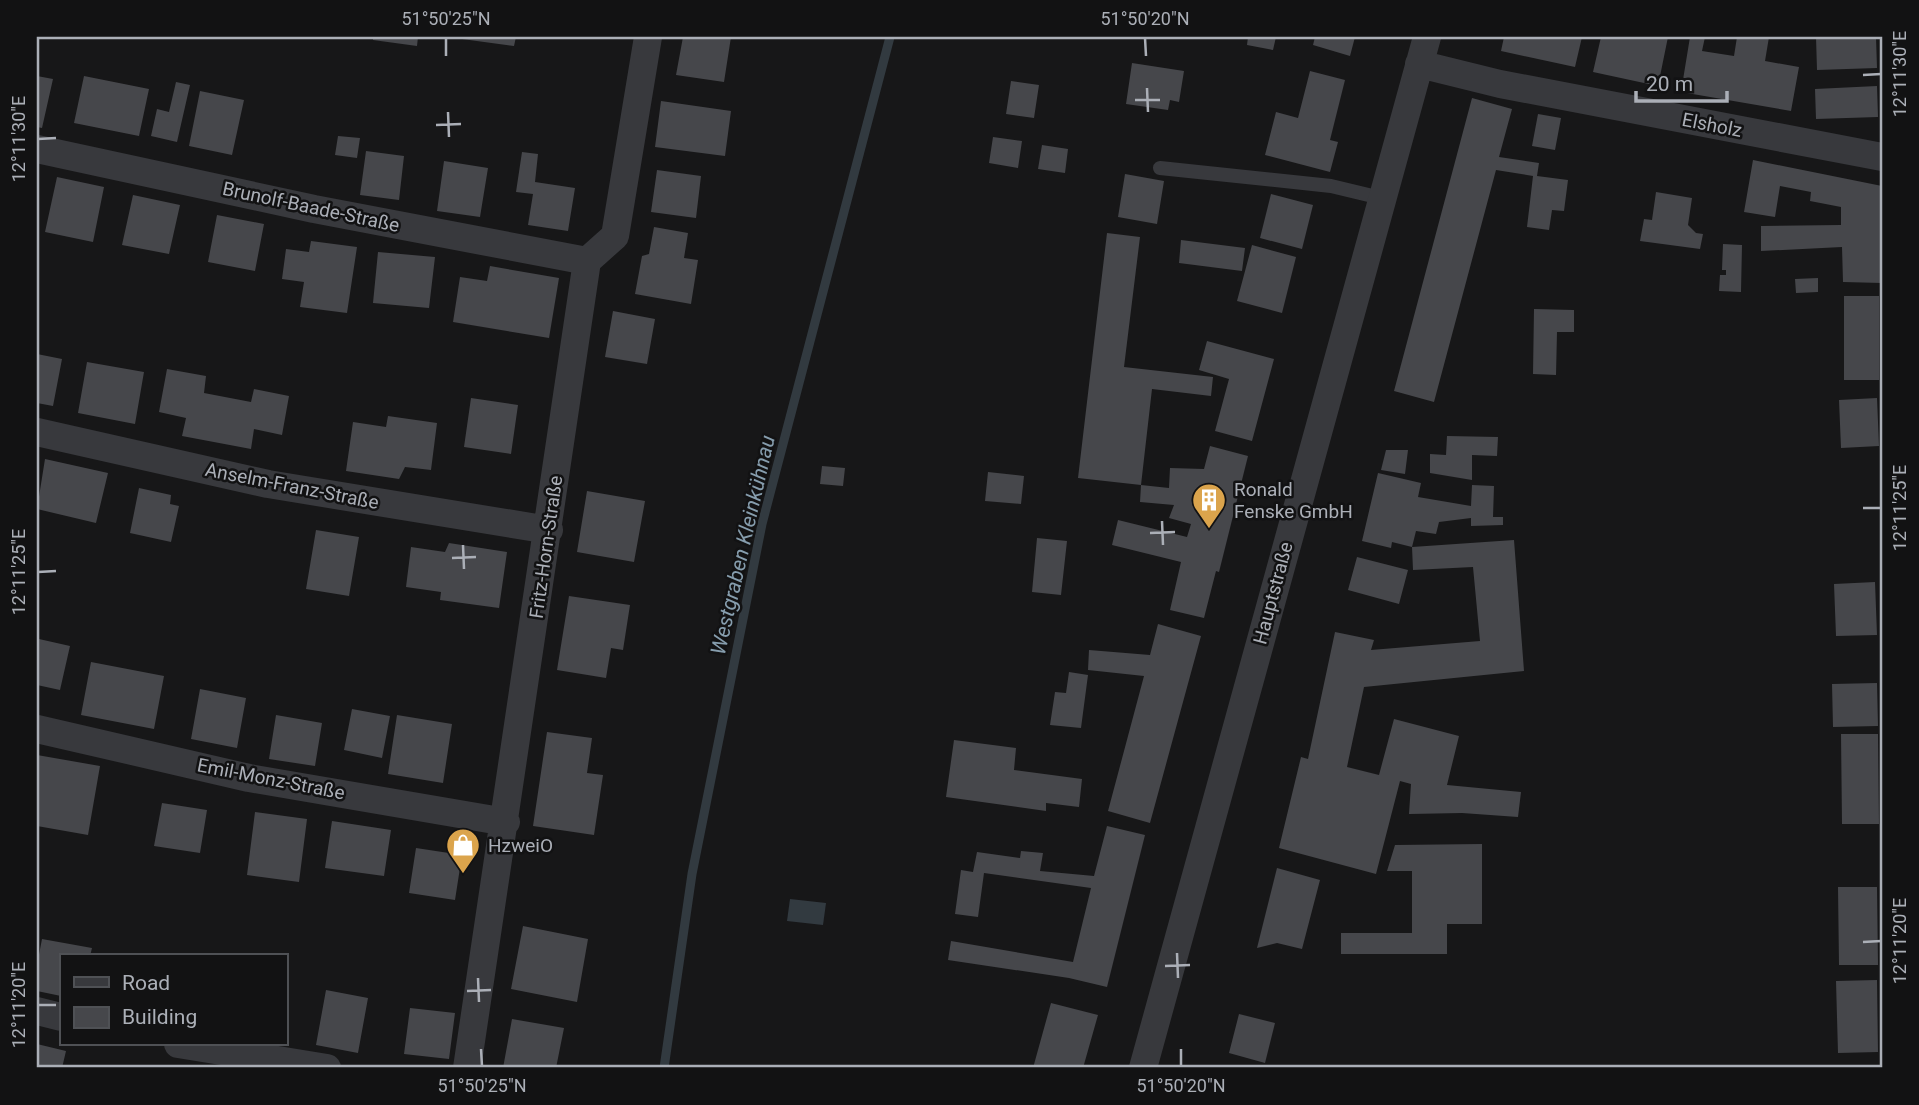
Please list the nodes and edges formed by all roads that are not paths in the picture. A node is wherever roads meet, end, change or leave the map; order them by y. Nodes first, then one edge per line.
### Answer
1 (648, 37) edge
2 (1427, 37) edge
3 (1419, 65) junction
4 (37, 149) edge
5 (1882, 158) edge
6 (1160, 168) dead end
7 (1381, 198) junction
8 (587, 261) junction
9 (37, 432) edge
10 (549, 530) junction
11 (37, 729) edge
12 (506, 822) junction
13 (37, 1012) edge
14 (60, 1017) edge
15 (190, 1046) edge
16 (327, 1068) edge
17 (467, 1068) edge
18 (1143, 1068) edge

1 - 8 street
2 - 3 street, Hauptstraße
3 - 5 street, Elsholz
3 - 7 street, Hauptstraße
4 - 8 street, Brunolf-Baade-Straße
6 - 7 lane
7 - 18 street, Hauptstraße
8 - 10 street, Fritz-Horn-Straße
9 - 10 street, Anselm-Franz-Straße
10 - 12 street, Fritz-Horn-Straße
11 - 12 street, Emil-Monz-Straße
12 - 17 street, Fritz-Horn-Straße
13 - 14 street
15 - 16 street

